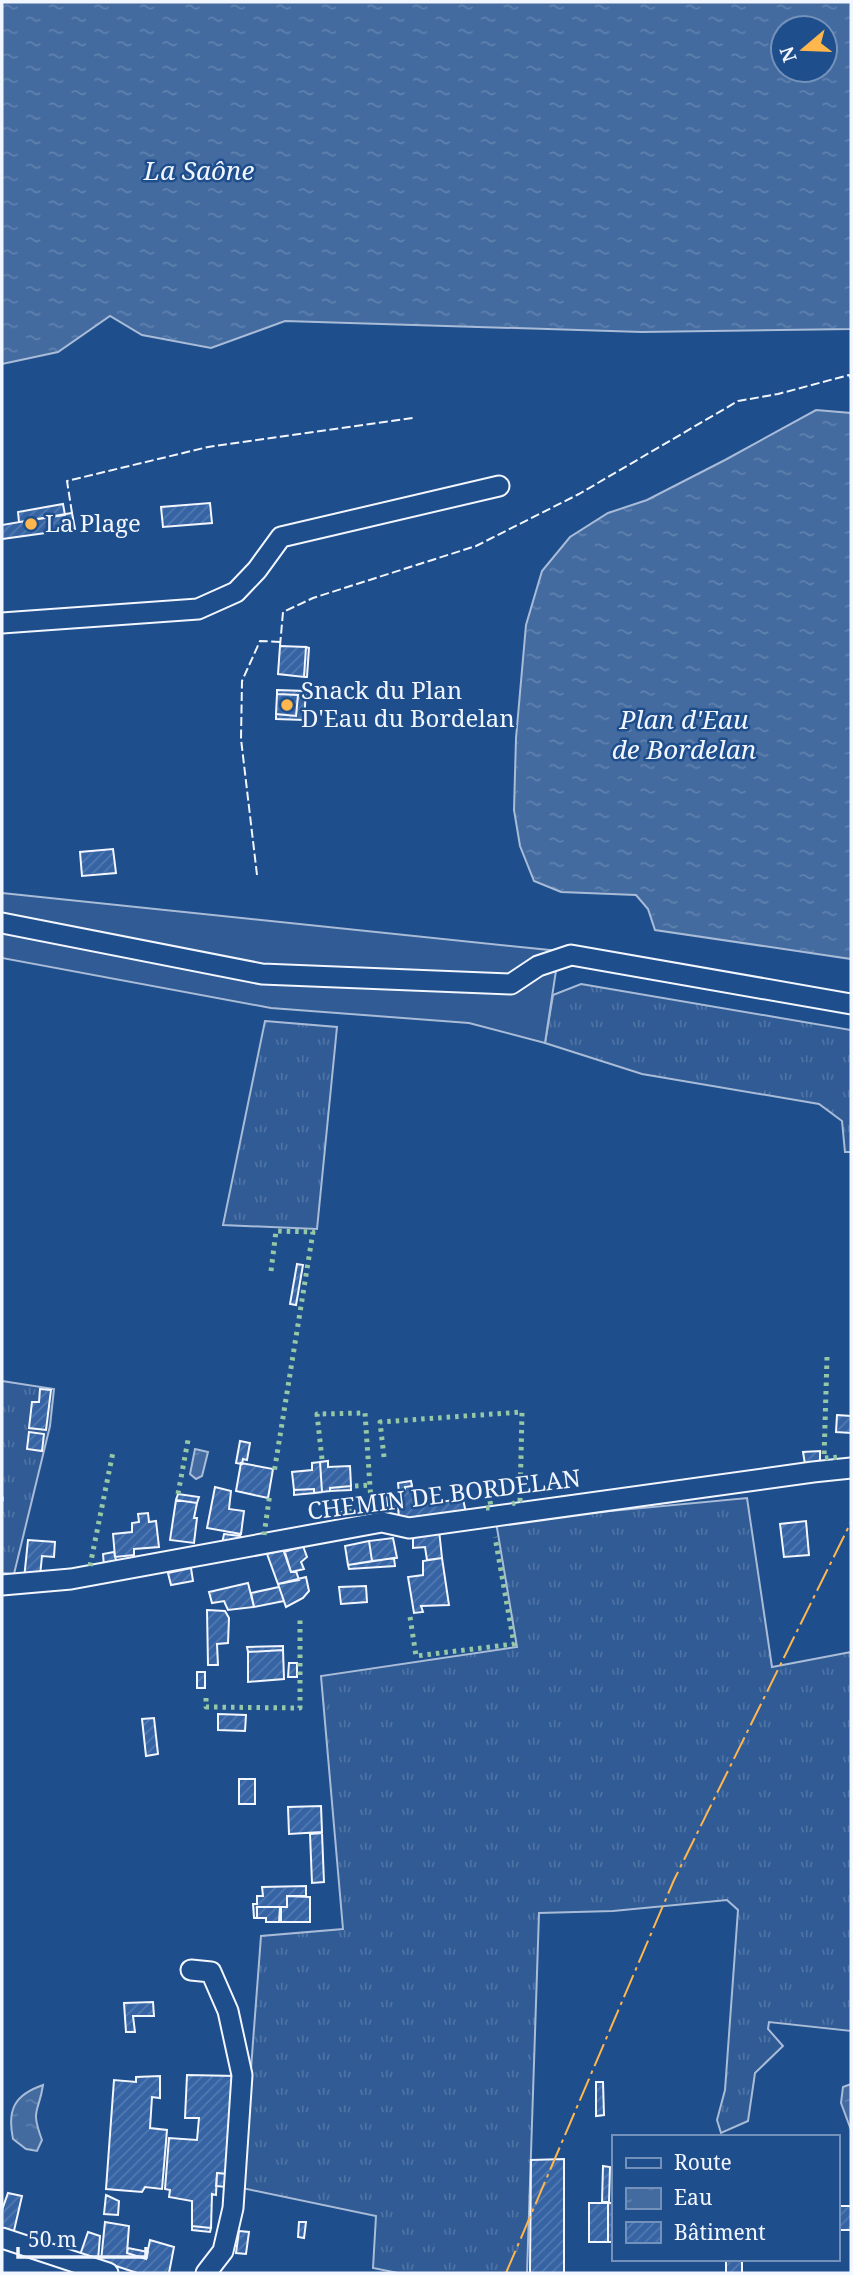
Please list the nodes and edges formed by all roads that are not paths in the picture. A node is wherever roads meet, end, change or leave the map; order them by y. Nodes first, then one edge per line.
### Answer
1 (499, 486) dead end
2 (2, 623) edge
3 (2, 923) edge
4 (851, 1004) edge
5 (851, 1468) edge
6 (2, 1585) edge
7 (191, 1970) dead end
8 (2, 2238) edge
9 (108, 2273) edge
10 (206, 2273) edge

1 - 2 street
3 - 4 street
5 - 6 street, CHEMIN DE BORDELAN
7 - 10 street
8 - 9 street

